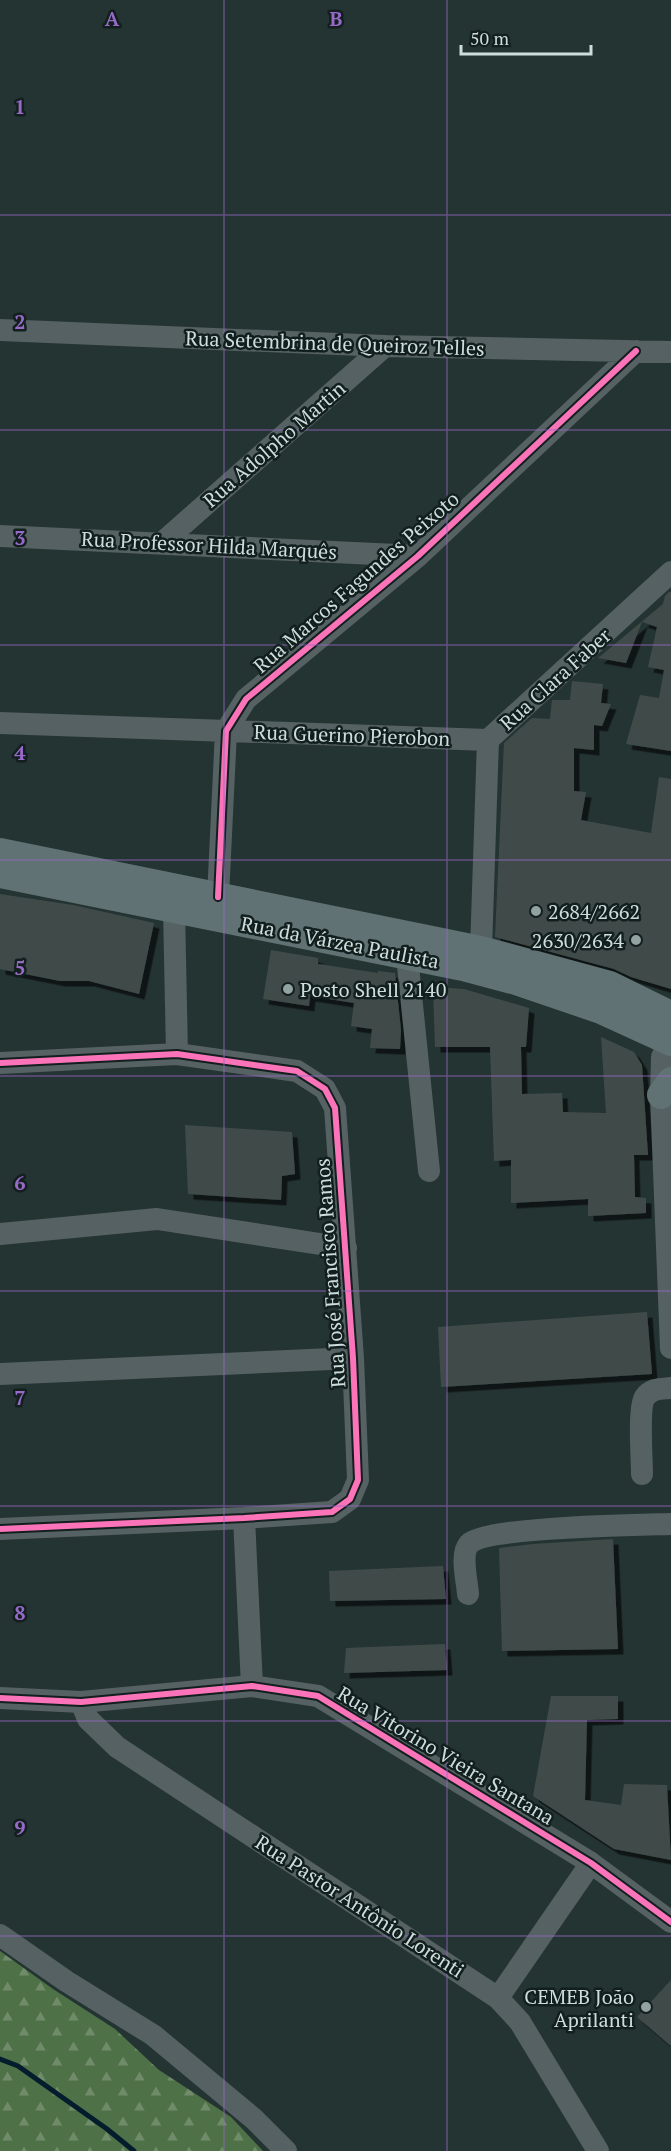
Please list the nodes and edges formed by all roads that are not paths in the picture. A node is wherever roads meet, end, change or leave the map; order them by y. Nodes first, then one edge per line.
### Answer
1 (0, 330) edge
2 (385, 346) junction
3 (636, 351) junction
4 (671, 352) edge
5 (0, 536) edge
6 (162, 543) junction
7 (418, 556) junction
8 (671, 573) edge
9 (0, 723) edge
10 (226, 731) junction
11 (488, 740) junction
12 (0, 852) edge
13 (0, 874) edge
14 (218, 897) junction
15 (174, 909) junction
16 (481, 950) junction
17 (407, 956) junction
18 (671, 1015) edge
19 (671, 1041) edge
20 (177, 1054) junction
21 (0, 1063) edge
22 (666, 1088) edge
23 (429, 1172) dead end
24 (0, 1234) edge
25 (345, 1248) junction
26 (671, 1348) edge
27 (353, 1358) junction
28 (0, 1374) edge
29 (671, 1388) edge
30 (642, 1474) dead end
31 (244, 1518) junction
32 (671, 1524) edge
33 (0, 1528) edge
34 (468, 1594) dead end
35 (252, 1686) junction
36 (0, 1698) edge
37 (81, 1702) junction
38 (591, 1863) junction
39 (671, 1922) edge
40 (0, 1935) edge
41 (498, 1998) junction
42 (286, 2151) edge
43 (598, 2151) edge

1 - 2 street, Rua Setembrina de Queiroz Telles
2 - 3 street, Rua Setembrina de Queiroz Telles
2 - 6 street, Rua Adolpho Martin
3 - 4 street, Rua Setembrina de Queiroz Telles
3 - 7 street, Rua Marcos Fagundes Peixoto
5 - 6 street, Rua Professor Hilda Marquês
6 - 7 street, Rua Professor Hilda Marquês
7 - 10 street, Rua Marcos Fagundes Peixoto
8 - 11 street, Rua Clara Faber
9 - 10 street, Rua Guerino Pierobon
10 - 11 street, Rua Guerino Pierobon
10 - 14 street, Rua Marcos Fagundes Peixoto
11 - 16 street, Rua Clara Faber
12 - 14 main road, Rua da Várzea Paulista
13 - 15 main road, Rua da Várzea Paulista
14 - 16 main road, Rua da Várzea Paulista
15 - 17 main road, Rua da Várzea Paulista
15 - 20 street
16 - 18 main road, Rua da Várzea Paulista
17 - 19 main road, Rua da Várzea Paulista
17 - 23 street
19 - 22 street
20 - 21 street, Rua José Francisco Ramos
20 - 25 street, Rua José Francisco Ramos
22 - 26 street
24 - 25 street
25 - 27 street, Rua José Francisco Ramos
27 - 28 street
27 - 31 street, Rua José Francisco Ramos
29 - 30 street
31 - 33 street, Rua José Francisco Ramos
31 - 35 street
32 - 34 street
35 - 37 street, Rua Vitorino Vieira Santana
35 - 38 street, Rua Vitorino Vieira Santana
36 - 37 street, Rua Vitorino Vieira Santana
37 - 41 street, Rua Pastor Antônio Lorenti
38 - 39 street, Rua Vitorino Vieira Santana
38 - 41 street
40 - 42 street
41 - 43 street, Rua Pastor Antônio Lorenti

